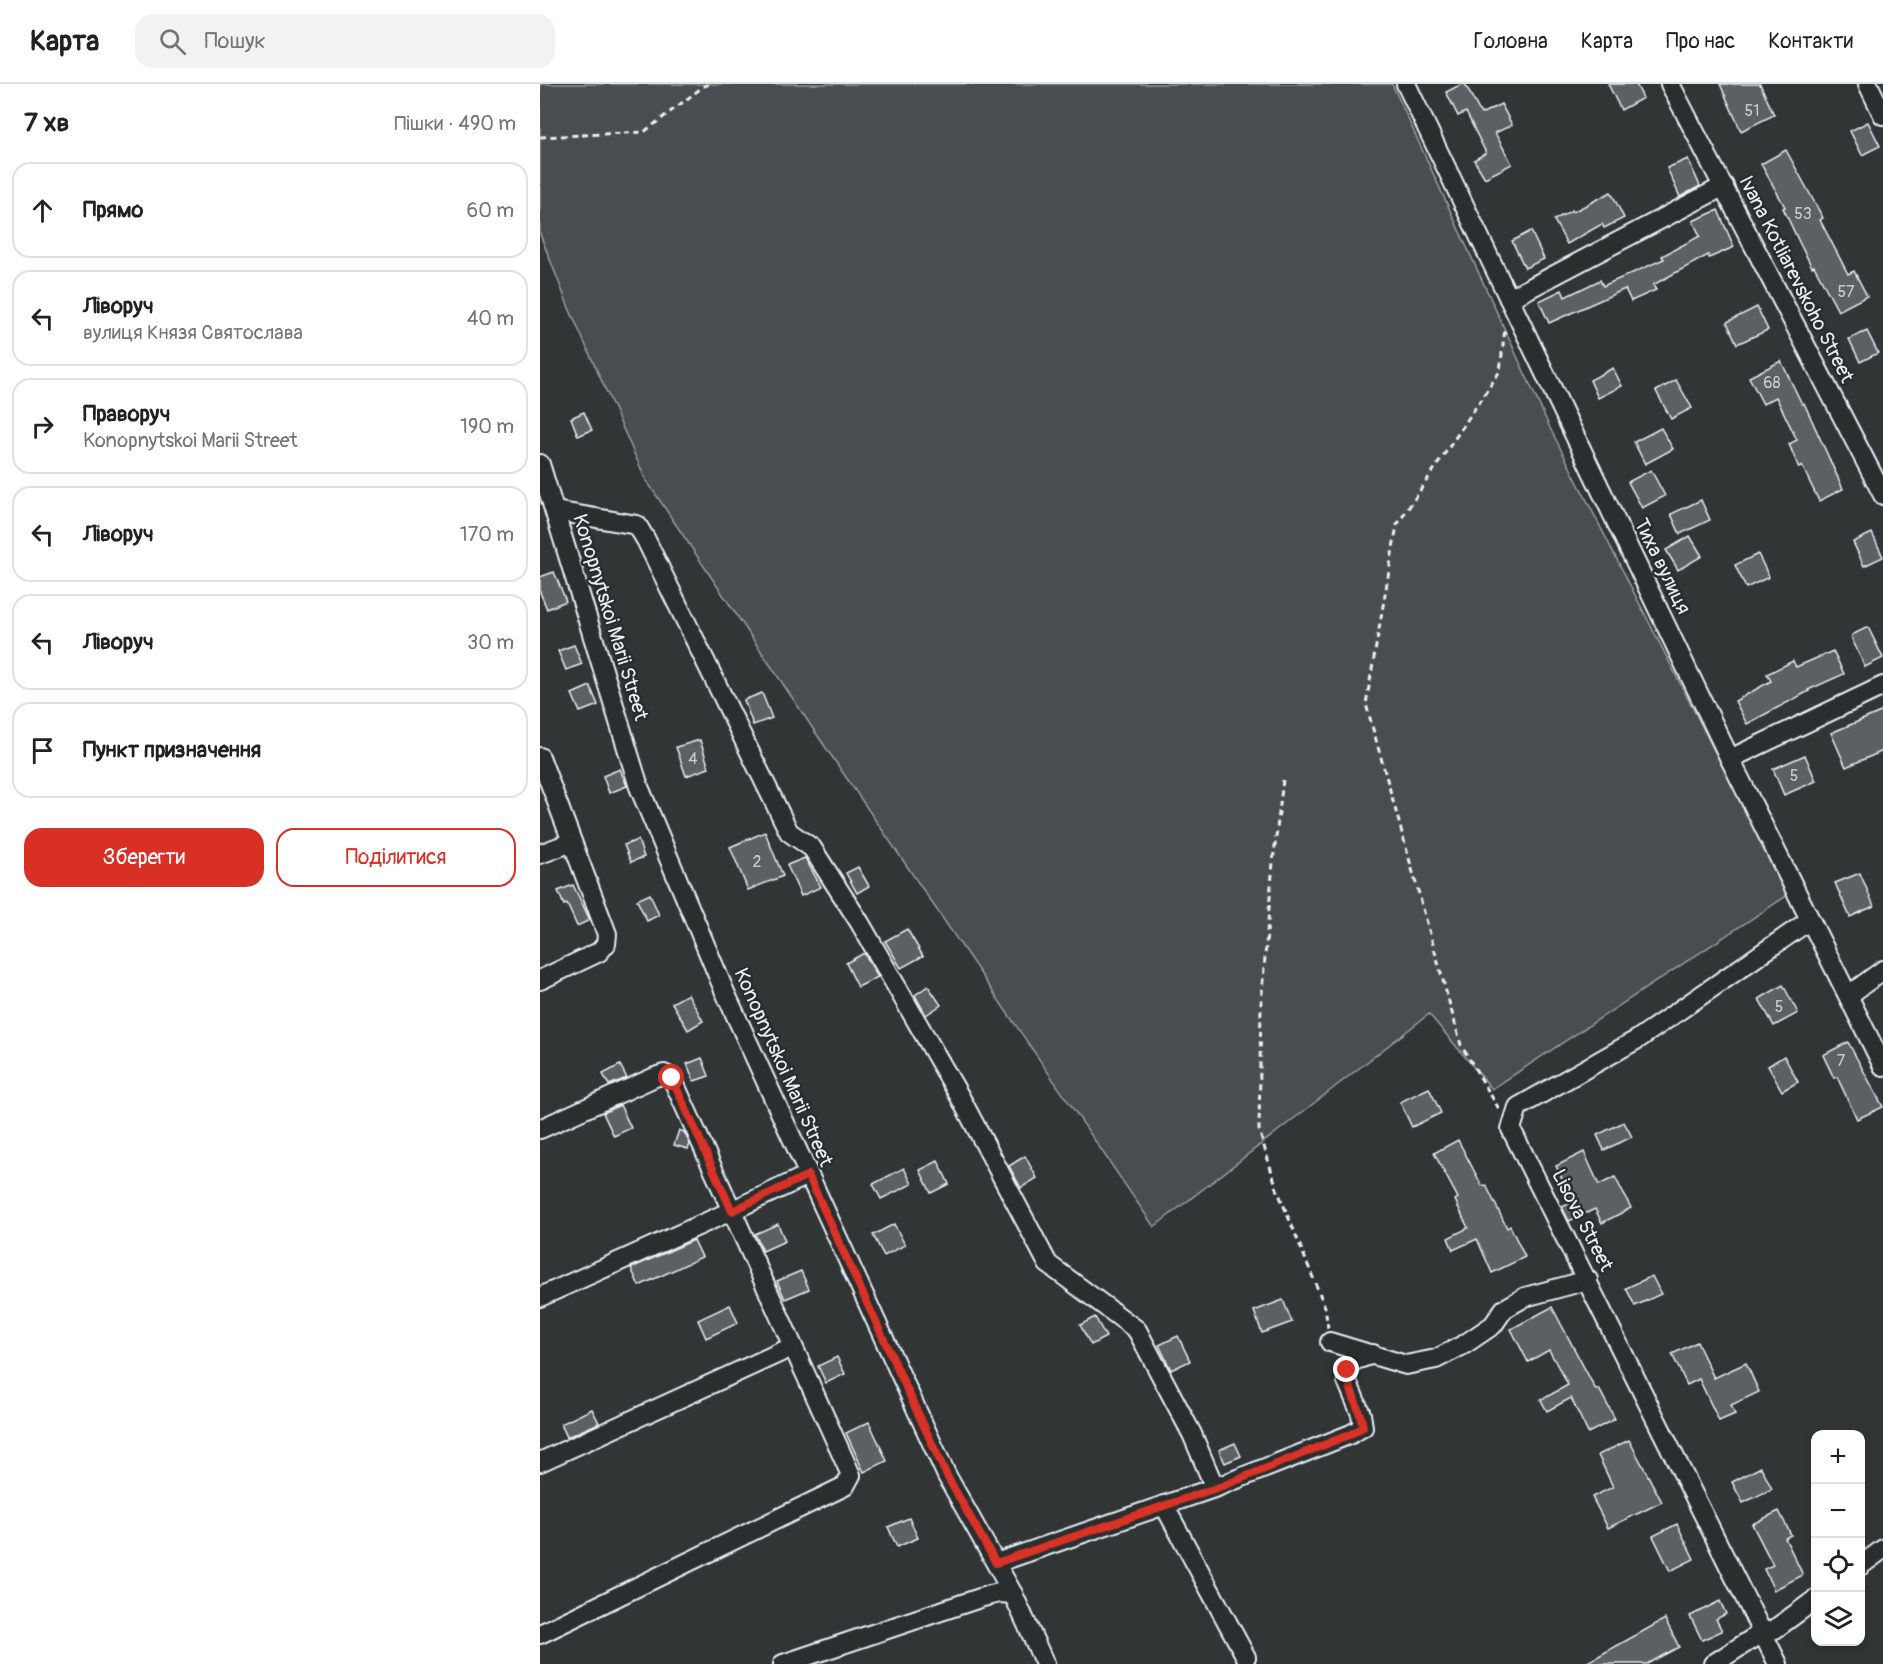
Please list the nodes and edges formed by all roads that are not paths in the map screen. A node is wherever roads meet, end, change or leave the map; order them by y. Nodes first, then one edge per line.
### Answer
1 (1406, 84) edge
2 (1670, 84) edge
3 (1868, 84) edge
4 (1883, 115) edge
5 (1724, 186) junction
6 (1509, 299) junction
7 (540, 464) edge
8 (1883, 495) edge
9 (555, 511) junction
10 (1883, 686) edge
11 (540, 757) edge
12 (1730, 759) junction
13 (572, 842) junction
14 (540, 854) edge
15 (1810, 920) junction
16 (1883, 970) edge
17 (540, 980) edge
18 (1849, 995) junction
19 (1883, 1066) edge
20 (540, 1129) edge
21 (808, 1175) junction
22 (732, 1211) junction
23 (1588, 1280) junction
24 (540, 1297) edge
25 (1330, 1342) road end
26 (792, 1347) junction
27 (1373, 1354) junction
28 (540, 1462) edge
29 (1217, 1487) junction
30 (1164, 1505) junction
31 (1883, 1550) edge
32 (996, 1563) junction
33 (1865, 1563) edge
34 (1013, 1594) junction
35 (1811, 1602) edge
36 (540, 1634) edge
37 (1761, 1635) junction
38 (1246, 1657) dead end
39 (783, 1664) edge
40 (1045, 1664) edge
41 (1713, 1664) edge
42 (1778, 1664) edge

1 - 6 street, Тиха вулиця
2 - 5 street, Ivana Kotliarevskoho Street
3 - 4 street
5 - 6 street
5 - 8 street, Ivana Kotliarevskoho Street
6 - 12 street, Тиха вулиця
7 - 9 street, Konopnytskoi Marii Street
9 - 21 street, Konopnytskoi Marii Street
9 - 29 street
10 - 12 street
11 - 13 street
12 - 15 street, Тиха вулиця
13 - 14 street
13 - 17 street
15 - 18 street, Тиха вулиця
15 - 23 street, Lisova Street
16 - 18 street
18 - 19 street, Тиха вулиця
20 - 22 street
21 - 22 street
21 - 32 street, Konopnytskoi Marii Street
22 - 24 street
22 - 26 street
23 - 27 street
23 - 37 street, Lisova Street
25 - 27 street
26 - 28 street
26 - 36 street
27 - 29 street
29 - 30 street
30 - 32 street
30 - 38 street
31 - 33 street
32 - 34 street, Konopnytskoi Marii Street
34 - 39 street
34 - 40 street, Konopnytskoi Marii Street
35 - 37 street
37 - 41 street
37 - 42 street, Lisova Street

